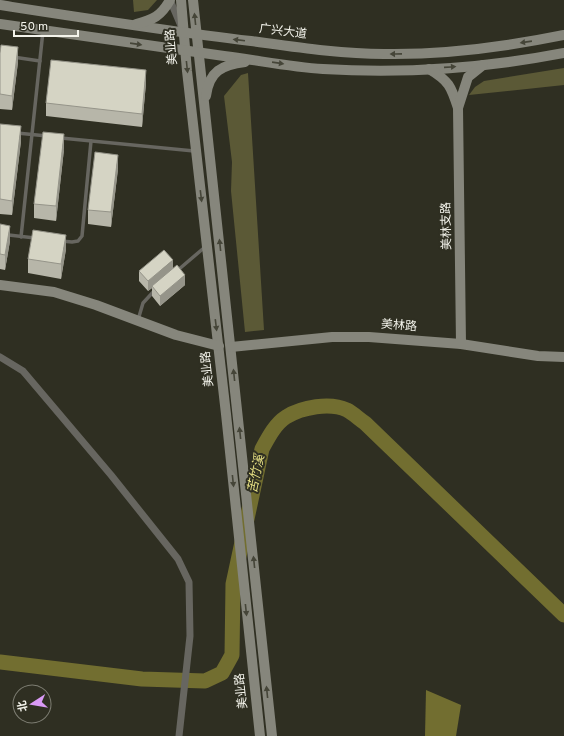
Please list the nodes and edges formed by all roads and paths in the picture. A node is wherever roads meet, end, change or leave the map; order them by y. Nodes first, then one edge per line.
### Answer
1 (170, 0) edge
2 (181, 0) edge
3 (193, 0) edge
4 (0, 5) edge
5 (0, 24) edge
6 (132, 25) junction
7 (43, 31) junction
8 (184, 33) junction
9 (197, 35) junction
10 (564, 36) edge
11 (266, 43) junction
12 (185, 51) junction
13 (199, 53) junction
14 (564, 53) edge
15 (7, 56) edge
16 (40, 61) junction
17 (259, 61) junction
18 (482, 65) junction
19 (429, 69) junction
20 (458, 108) junction
21 (205, 116) junction
22 (13, 133) edge
23 (32, 135) junction
24 (91, 140) junction
25 (196, 151) junction
26 (0, 234) edge
27 (21, 237) junction
28 (43, 239) edge
29 (58, 241) edge
30 (207, 246) junction
31 (176, 272) edge
32 (0, 284) edge
33 (158, 287) edge
34 (138, 321) junction
35 (462, 344) junction
36 (219, 346) junction
37 (231, 347) junction
38 (0, 357) edge
39 (564, 357) edge
40 (272, 733) edge
41 (259, 734) edge
42 (179, 736) edge

1 - 6 main road
1 - 8 street
2 - 8 main road, 美业路
9 -> 3 main road, 美业路
4 - 6 main road, 广兴大道
5 - 7 main road
6 - 8 main road, 广兴大道
7 -> 12 main road
7 - 16 lane
8 - 9 main road, 广兴大道
8 - 12 main road, 美业路
11 -> 9 main road, 广兴大道
9 - 13 main road, 美业路
10 -> 11 main road, 广兴大道
11 - 17 main road
12 - 13 main road
12 -> 25 main road, 美业路
13 - 17 main road
13 - 21 main road, 美业路
14 - 18 main road
15 - 16 lane
16 - 23 lane
17 -> 19 main road
17 - 21 main road
19 -> 18 main road
18 - 20 main road
19 - 20 main road
20 - 35 main road, 美林支路
37 -> 21 main road, 美业路
22 - 23 lane
23 - 24 lane
23 - 27 lane
24 - 25 lane
24 - 29 lane
25 -> 30 main road, 美业路
26 - 27 lane
27 - 28 lane
30 - 31 lane
30 -> 36 main road, 美业路
32 - 34 main road
33 - 34 lane
34 - 36 main road
35 - 37 main road, 美林路
35 - 39 main road, 美林路
36 -> 41 main road, 美业路
40 -> 37 main road, 美业路
38 - 42 street

